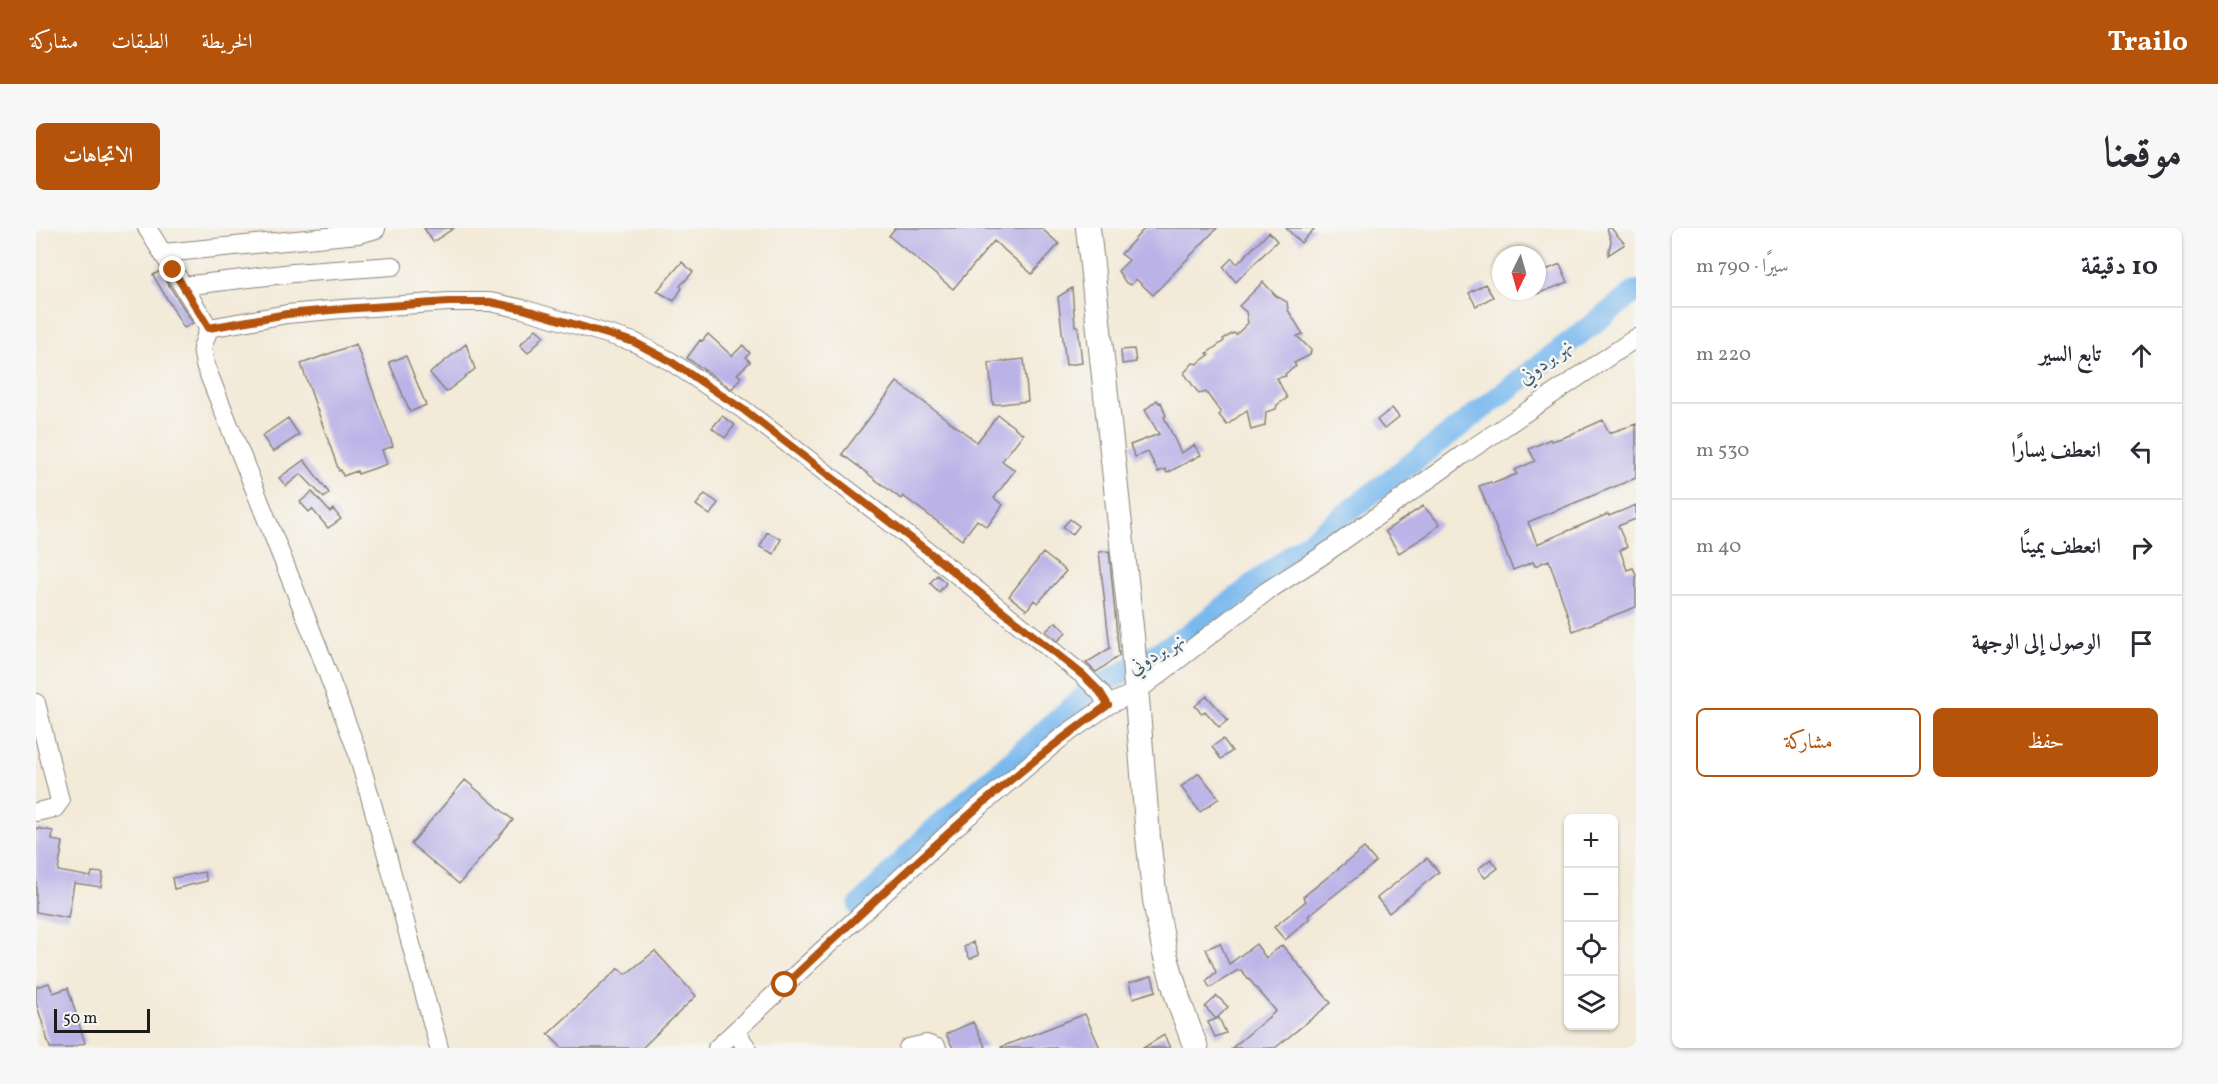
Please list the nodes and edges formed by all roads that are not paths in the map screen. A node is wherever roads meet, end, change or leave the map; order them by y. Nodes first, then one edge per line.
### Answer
1 (147, 228) edge
2 (1088, 228) edge
3 (376, 229) edge
4 (163, 253) junction
5 (393, 266) dead end
6 (183, 286) junction
7 (209, 328) junction
8 (1636, 338) edge
9 (1135, 686) junction
10 (1104, 698) junction
11 (36, 703) edge
12 (36, 812) edge
13 (735, 1031) junction
14 (439, 1048) edge
15 (717, 1048) edge
16 (747, 1048) edge
17 (908, 1048) edge
18 (937, 1048) edge
19 (1196, 1048) edge

1 - 4 street
2 - 9 main road
3 - 4 street
4 - 6 street
5 - 6 street
6 - 7 street
7 - 10 street
7 - 14 street
8 - 9 street
9 - 10 street
9 - 19 main road
10 - 13 street
11 - 12 street
13 - 15 street
13 - 16 street
17 - 18 street

